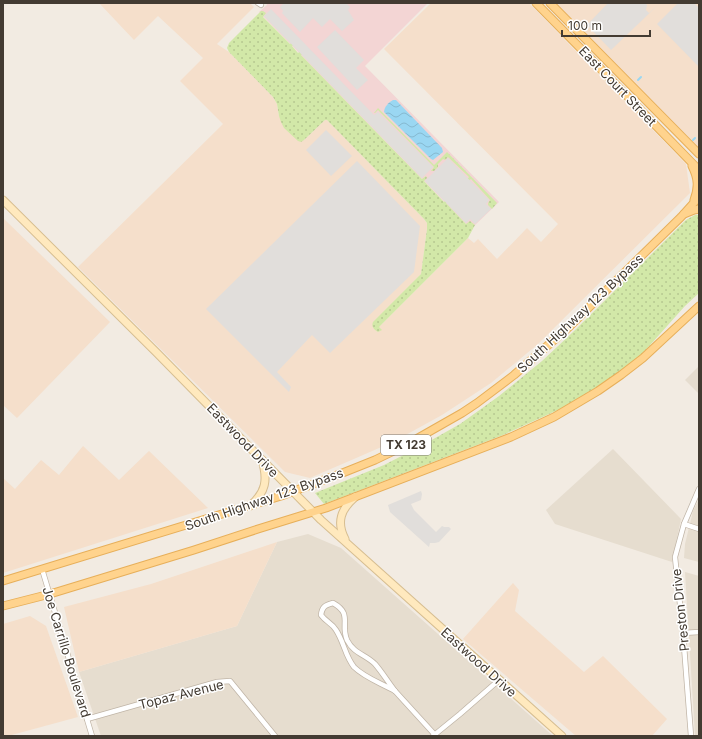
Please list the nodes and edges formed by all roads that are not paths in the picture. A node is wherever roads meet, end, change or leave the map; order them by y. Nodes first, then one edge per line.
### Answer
1 (536, 3) edge
2 (550, 3) edge
3 (699, 154) edge
4 (690, 160) junction
5 (699, 170) edge
6 (699, 197) edge
7 (3, 200) edge
8 (693, 203) junction
9 (699, 209) edge
10 (680, 217) junction
11 (699, 306) edge
12 (261, 458) junction
13 (699, 489) edge
14 (294, 492) junction
15 (355, 497) junction
16 (250, 506) junction
17 (313, 512) junction
18 (684, 524) junction
19 (699, 529) edge
20 (347, 543) junction
21 (42, 569) junction
22 (3, 582) edge
23 (50, 594) junction
24 (3, 606) edge
25 (683, 632) junction
26 (699, 632) edge
27 (344, 640) junction
28 (499, 680) junction
29 (395, 691) junction
30 (87, 719) junction
31 (92, 736) edge
32 (275, 736) edge
33 (434, 736) edge
34 (562, 736) edge
35 (690, 736) edge

1 - 4 main road, East Court Street
2 - 3 main road, East Court Street
4 - 5 main road, East Court Street
4 - 8 main road
6 - 8 main road, South Highway 123 Bypass / TX 123
7 - 12 main road, Eastwood Drive
8 - 10 main road, South Highway 123 Bypass / TX 123
9 - 10 main road
10 - 14 main road, South Highway 123 Bypass / TX 123
11 - 15 main road, South Highway 123 Bypass / TX 123
12 - 14 main road, Eastwood Drive
12 - 16 main road
13 - 18 street, Preston Drive
14 - 16 main road, South Highway 123 Bypass / TX 123
14 - 17 main road, Eastwood Drive
15 - 17 main road, South Highway 123 Bypass / TX 123
15 - 20 main road
16 - 21 main road, South Highway 123 Bypass / TX 123
17 - 20 main road, Eastwood Drive
17 - 23 main road, South Highway 123 Bypass / TX 123
18 - 19 street
18 - 25 street, Preston Drive
20 - 28 main road, Eastwood Drive
21 - 22 main road, South Highway 123 Bypass / TX 123
21 - 23 street, Joe Carrillo Boulevard
23 - 24 main road, South Highway 123 Bypass / TX 123
23 - 30 street, Joe Carrillo Boulevard
25 - 26 street
25 - 35 street, Preston Drive
27 - 27 street
27 - 29 street
27 - 29 street
28 - 33 street
28 - 34 main road, Eastwood Drive
29 - 33 street
30 - 31 street, Joe Carrillo Boulevard
30 - 32 street, Topaz Avenue

